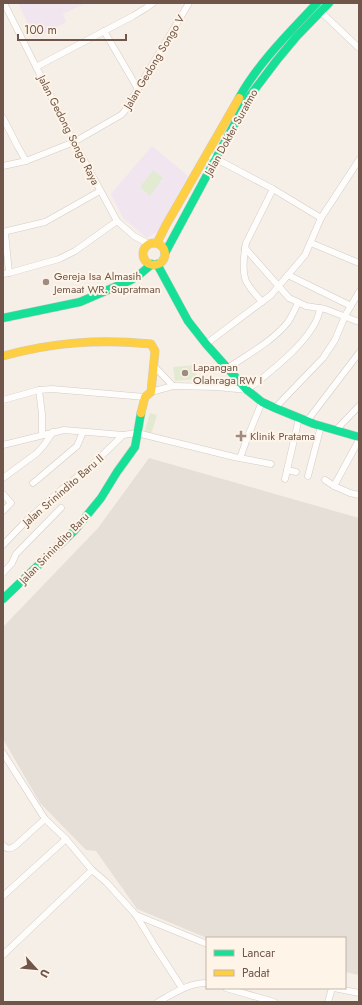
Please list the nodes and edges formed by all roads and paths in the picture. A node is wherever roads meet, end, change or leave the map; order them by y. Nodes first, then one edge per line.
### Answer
1 (153, 3) edge
2 (189, 3) edge
3 (317, 3) edge
4 (330, 3) edge
5 (4, 5) edge
6 (321, 12) junction
7 (104, 31) junction
8 (359, 48) edge
9 (36, 67) junction
10 (252, 76) junction
11 (259, 82) junction
12 (138, 89) junction
13 (3, 118) edge
14 (74, 142) junction
15 (207, 154) junction
16 (216, 158) junction
17 (359, 160) edge
18 (26, 161) junction
19 (3, 166) edge
20 (273, 189) junction
21 (100, 191) junction
22 (321, 218) junction
23 (117, 221) junction
24 (4, 232) edge
25 (311, 243) junction
26 (153, 244) junction
27 (245, 248) junction
28 (165, 253) junction
29 (155, 264) junction
30 (359, 264) edge
31 (6, 273) edge
32 (288, 275) junction
33 (279, 286) junction
34 (359, 292) edge
35 (262, 302) junction
36 (298, 303) junction
37 (351, 306) junction
38 (320, 308) junction
39 (345, 316) junction
40 (3, 318) edge
41 (359, 322) edge
42 (206, 344) junction
43 (359, 354) edge
44 (3, 356) edge
45 (153, 365) junction
46 (228, 368) junction
47 (173, 386) junction
48 (39, 390) junction
49 (246, 390) junction
50 (148, 394) junction
51 (3, 400) edge
52 (262, 402) junction
53 (359, 406) edge
54 (275, 408) junction
55 (303, 420) junction
56 (321, 426) junction
57 (336, 430) junction
58 (53, 432) junction
59 (83, 432) junction
60 (137, 433) junction
61 (42, 435) junction
62 (123, 435) junction
63 (359, 439) edge
64 (3, 445) edge
65 (240, 458) junction
66 (271, 464) dead end
67 (287, 470) junction
68 (296, 472) dead end
69 (308, 476) dead end
70 (3, 478) edge
71 (285, 479) dead end
72 (325, 480) dead end
73 (33, 483) dead end
74 (334, 486) junction
75 (3, 494) edge
76 (359, 495) edge
77 (61, 508) dead end
78 (3, 511) edge
79 (3, 545) edge
80 (3, 573) edge
81 (3, 599) edge
82 (3, 753) edge
83 (45, 819) junction
84 (66, 839) junction
85 (3, 845) edge
86 (92, 870) junction
87 (3, 896) edge
88 (136, 915) junction
89 (206, 944) edge
90 (3, 955) edge
91 (206, 983) edge
92 (182, 988) junction
93 (229, 989) edge
94 (333, 989) edge
95 (337, 989) edge
96 (359, 994) edge
97 (158, 1002) edge
98 (274, 1002) edge
99 (328, 1002) edge

1 - 7 street
2 - 12 street, Jalan Gedong Songo V
3 - 10 street, Jalan Dokter Suratmo
4 - 6 street, Jalan Dokter Suratmo
5 - 9 street, Jalan Gedong Songo Raya
6 - 8 street
6 - 11 street, Jalan Dokter Suratmo
7 - 9 street
7 - 12 street
9 - 14 street, Jalan Gedong Songo Raya
10 - 11 street
10 - 15 street, Jalan Dokter Suratmo
11 - 16 street, Jalan Dokter Suratmo
12 - 14 street, Jalan Gedong Songo V
13 - 18 street
14 - 18 street, Jalan Gedong Songo V
14 - 21 street, Jalan Gedong Songo Raya
15 - 16 street
15 - 26 street, Jalan Dokter Suratmo
16 - 20 street
16 - 28 street, Jalan Dokter Suratmo
17 - 22 street
18 - 19 street, Jalan Gedong Songo V
20 - 22 street
20 - 27 street
21 - 23 street, Jalan Gedong Songo Raya
21 - 24 street
22 - 25 street
23 - 26 street, Jalan Gedong Songo Raya
23 - 31 street
24 - 31 street
25 - 30 street
25 - 32 street
26 - 28 street
26 - 29 street
27 - 33 street
27 - 35 street
28 - 29 street
29 - 40 street
29 - 42 street
32 - 33 street
32 - 37 street
33 - 35 street
33 - 36 street
34 - 37 street
35 - 42 street
36 - 38 street
36 - 46 street
37 - 39 street
38 - 39 street
38 - 49 street
39 - 41 street
39 - 54 street
42 - 46 street
43 - 55 street
44 - 45 street, Jalan Srinindito Baru
45 - 47 street
45 - 50 street, Jalan Srinindito Baru
46 - 49 street
47 - 49 street
47 - 50 street
48 - 50 street
48 - 51 street
48 - 61 street
49 - 52 street
50 - 60 street, Jalan Srinindito Baru
52 - 54 street
52 - 65 street
53 - 57 street
54 - 55 street
55 - 56 street
55 - 67 street
56 - 57 street
56 - 69 street
57 - 63 street
58 - 59 street
58 - 61 street
58 - 70 street
59 - 62 street
59 - 73 street
60 - 62 street
60 - 65 street
60 - 81 street, Jalan Srinindito Baru
61 - 64 street
62 - 79 street, Jalan Srinindito Baru II
63 - 74 street
65 - 66 street
67 - 68 street
67 - 71 street
72 - 74 street
74 - 76 street
75 - 78 street
77 - 80 street
82 - 83 street
83 - 84 street
83 - 85 street
84 - 86 street
84 - 87 street
86 - 88 street
86 - 90 street
88 - 89 street
88 - 92 street
91 - 92 street
92 - 97 street
93 - 98 street
94 - 99 street
95 - 96 street

